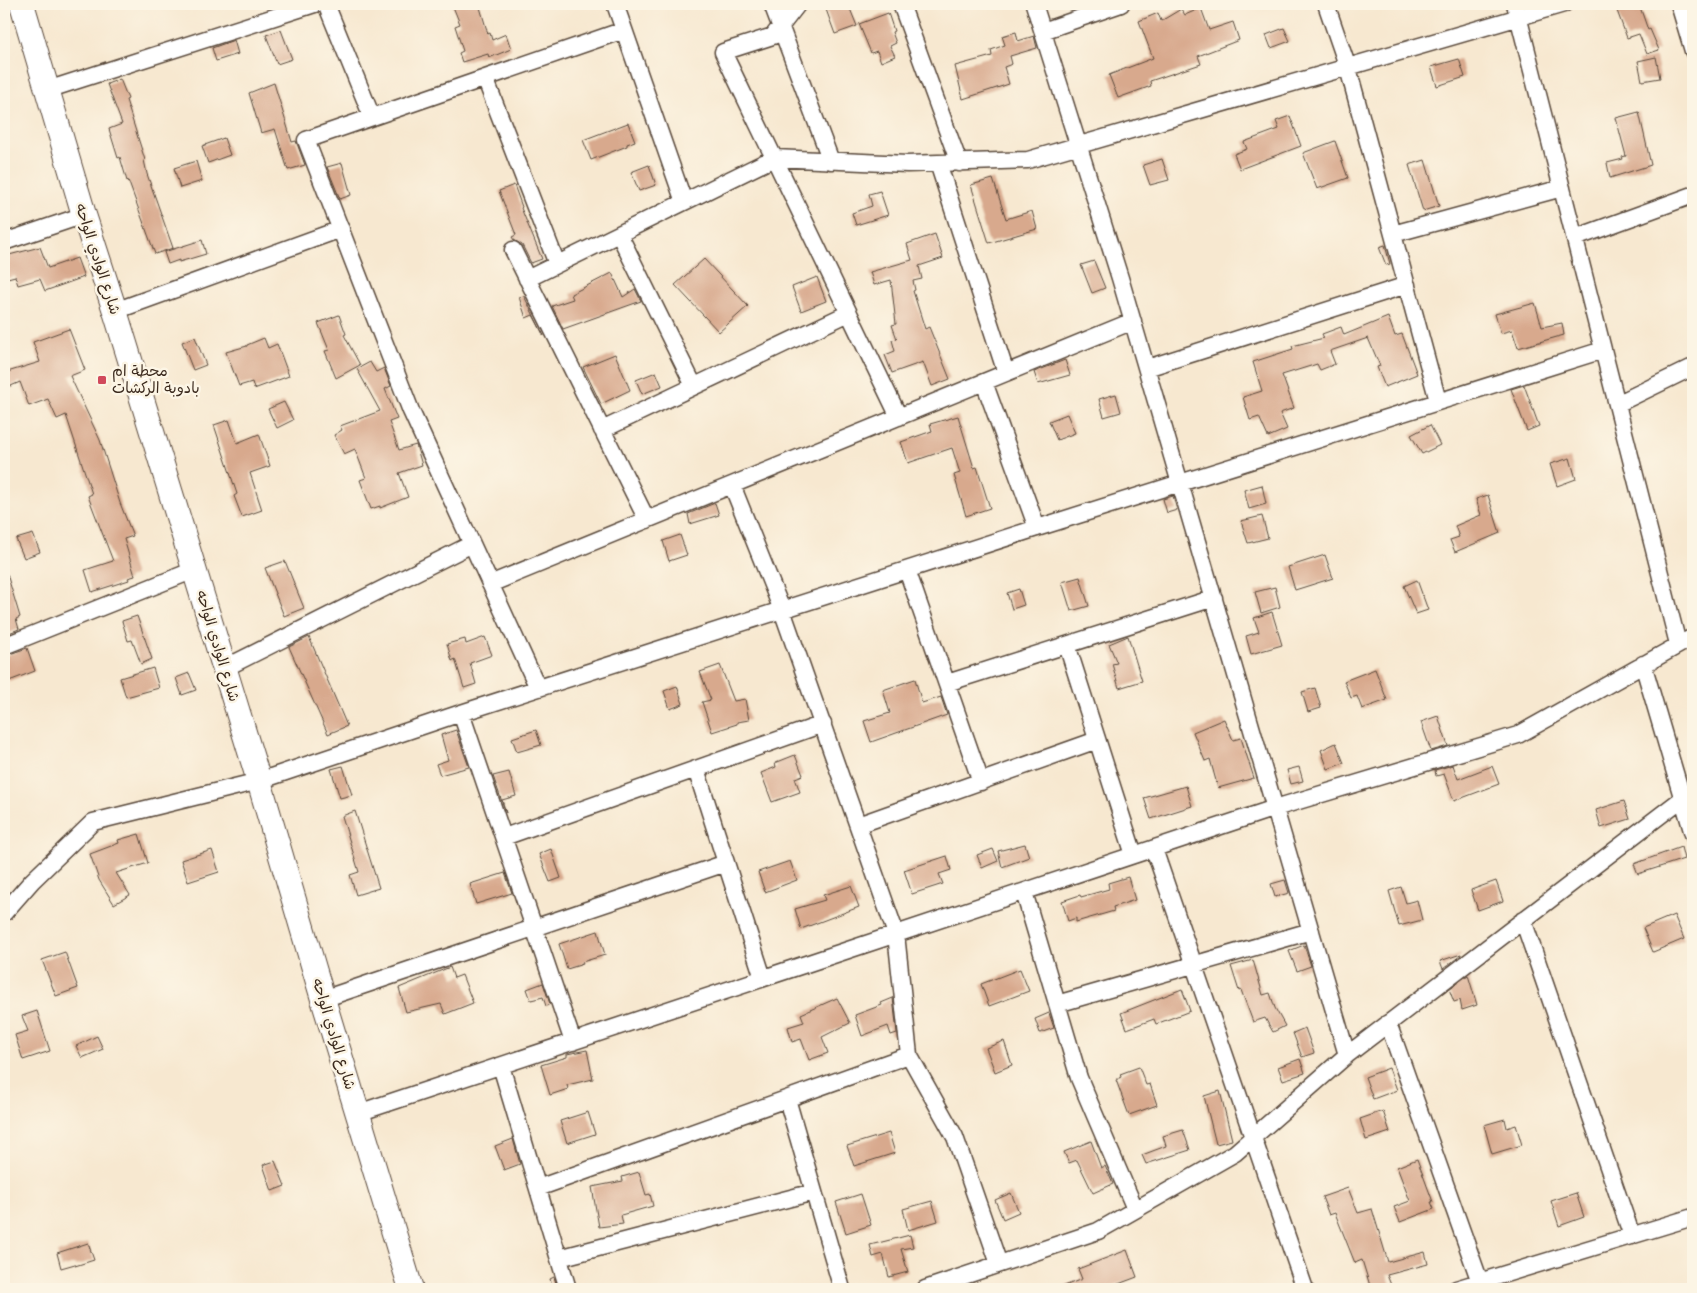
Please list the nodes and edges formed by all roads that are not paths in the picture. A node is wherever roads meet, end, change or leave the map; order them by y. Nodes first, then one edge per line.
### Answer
1 (22, 4) edge
2 (315, 4) edge
3 (326, 4) edge
4 (615, 4) edge
5 (772, 4) edge
6 (798, 4) edge
7 (901, 4) edge
8 (1034, 4) edge
9 (1121, 4) edge
10 (1326, 4) edge
11 (1564, 4) edge
12 (1679, 4) edge
13 (1517, 11) edge
14 (781, 26) junction
15 (624, 30) junction
16 (1043, 31) junction
17 (1693, 51) edge
18 (1348, 68) junction
19 (485, 78) junction
20 (47, 90) junction
21 (372, 117) junction
22 (1079, 146) junction
23 (774, 158) junction
24 (831, 160) junction
25 (959, 162) junction
26 (938, 163) junction
27 (1562, 188) junction
28 (1693, 195) edge
29 (684, 202) junction
30 (84, 216) junction
31 (341, 229) junction
32 (620, 234) junction
33 (1393, 234) junction
34 (1575, 238) junction
35 (4, 242) edge
36 (512, 250) dead end
37 (558, 264) junction
38 (527, 279) junction
39 (1407, 286) junction
40 (115, 311) junction
41 (849, 313) junction
42 (1133, 321) junction
43 (1603, 350) junction
44 (1693, 367) edge
45 (1147, 368) junction
46 (1006, 373) junction
47 (984, 382) junction
48 (694, 386) junction
49 (1438, 401) junction
50 (1617, 404) junction
51 (899, 417) junction
52 (602, 430) junction
53 (1180, 482) junction
54 (732, 485) junction
55 (647, 520) junction
56 (1037, 528) junction
57 (472, 544) junction
58 (194, 570) junction
59 (907, 570) junction
60 (490, 584) junction
61 (1214, 598) junction
62 (782, 610) junction
63 (1693, 637) edge
64 (1678, 644) junction
65 (1067, 645) junction
66 (4, 646) edge
67 (1643, 664) junction
68 (225, 668) junction
69 (947, 683) junction
70 (538, 688) junction
71 (461, 713) junction
72 (823, 724) junction
73 (1097, 740) junction
74 (696, 769) junction
75 (259, 781) junction
76 (981, 782) junction
77 (1682, 798) junction
78 (1275, 808) junction
79 (858, 826) junction
80 (1693, 834) edge
81 (504, 837) junction
82 (1154, 849) junction
83 (1134, 855) junction
84 (726, 863) junction
85 (1024, 892) junction
86 (4, 913) edge
87 (1523, 920) junction
88 (534, 927) junction
89 (1310, 931) junction
90 (896, 934) junction
91 (1194, 965) junction
92 (764, 978) junction
93 (323, 999) junction
94 (1057, 1004) junction
95 (1388, 1023) junction
96 (573, 1042) junction
97 (909, 1055) junction
98 (1347, 1055) junction
99 (501, 1066) junction
100 (787, 1098) junction
101 (358, 1113) junction
102 (1253, 1137) junction
103 (538, 1188) junction
104 (814, 1192) junction
105 (1135, 1209) junction
106 (1693, 1217) edge
107 (1632, 1236) junction
108 (559, 1258) junction
109 (999, 1264) junction
110 (1480, 1282) junction
111 (410, 1289) edge
112 (568, 1289) edge
113 (842, 1289) edge
114 (925, 1289) edge
115 (1305, 1289) edge
116 (1456, 1289) edge

1 - 20 main road, شارع الوادي الواحه
2 - 20 street
3 - 21 street
4 - 15 street
5 - 14 street
6 - 14 street
7 - 25 street
8 - 16 street
9 - 16 street
10 - 18 street
11 - 13 street
12 - 17 street
13 - 18 street
13 - 27 street
14 - 23 street
14 - 24 street
15 - 19 street
15 - 29 street
16 - 22 street
18 - 22 street
18 - 33 street
19 - 21 street
19 - 37 street
20 - 30 main road, شارع الوادي الواحه
21 - 31 street
22 - 25 street
22 - 42 street
23 - 24 street
23 - 29 street
23 - 41 street
24 - 26 street
25 - 26 street
26 - 46 street
27 - 33 street
27 - 34 street
28 - 34 street
29 - 32 street
30 - 35 street
30 - 40 main road, شارع الوادي الواحه
31 - 40 street
31 - 57 street
32 - 37 street
32 - 48 street
33 - 39 street
34 - 43 street
36 - 38 street
37 - 38 street
38 - 52 street
39 - 45 street
39 - 49 street
40 - 58 main road, شارع الوادي الواحه
41 - 48 street
41 - 51 street
42 - 45 street
42 - 46 street
43 - 49 street
43 - 50 street
44 - 50 street
45 - 53 street
46 - 47 street
47 - 51 street
47 - 56 street
48 - 52 street
49 - 53 street
50 - 64 street
51 - 54 street
52 - 55 street
53 - 56 street
53 - 61 street
54 - 55 street
54 - 62 street
55 - 60 street
56 - 59 street
57 - 60 street
57 - 68 street
58 - 66 street
58 - 68 main road, شارع الوادي الواحه
59 - 62 street
59 - 69 street
60 - 70 street
61 - 65 street
61 - 78 street
62 - 70 street
62 - 72 street
63 - 64 street
64 - 67 street
65 - 69 street
65 - 73 street
67 - 77 street
67 - 78 street
68 - 75 main road, شارع الوادي الواحه
69 - 76 street
70 - 71 street
71 - 75 street
71 - 81 street
72 - 74 street
72 - 79 street
73 - 76 street
73 - 83 street
74 - 81 street
74 - 84 street
75 - 86 street
75 - 93 main road, شارع الوادي الواحه
76 - 79 street
77 - 80 street
77 - 87 street
78 - 82 street
78 - 89 street
79 - 90 street
81 - 88 street
82 - 83 street
82 - 91 street
83 - 85 street
84 - 88 street
84 - 92 street
85 - 90 street
85 - 94 street
87 - 95 street
87 - 107 street
88 - 93 street
88 - 96 street
89 - 91 street
89 - 98 street
90 - 92 street
90 - 97 street
91 - 94 street
91 - 102 street
92 - 96 street
93 - 101 main road, شارع الوادي الواحه
94 - 105 street
95 - 98 street
95 - 110 street
96 - 99 street
97 - 100 street
97 - 109 street
98 - 102 street
99 - 101 street
99 - 103 street
100 - 103 street
100 - 104 street
101 - 111 main road, شارع الوادي الواحه
102 - 105 street
102 - 115 street
103 - 108 street
104 - 108 street
104 - 113 street
105 - 109 street
106 - 107 street
107 - 110 street
108 - 112 street
109 - 114 street
110 - 116 street

